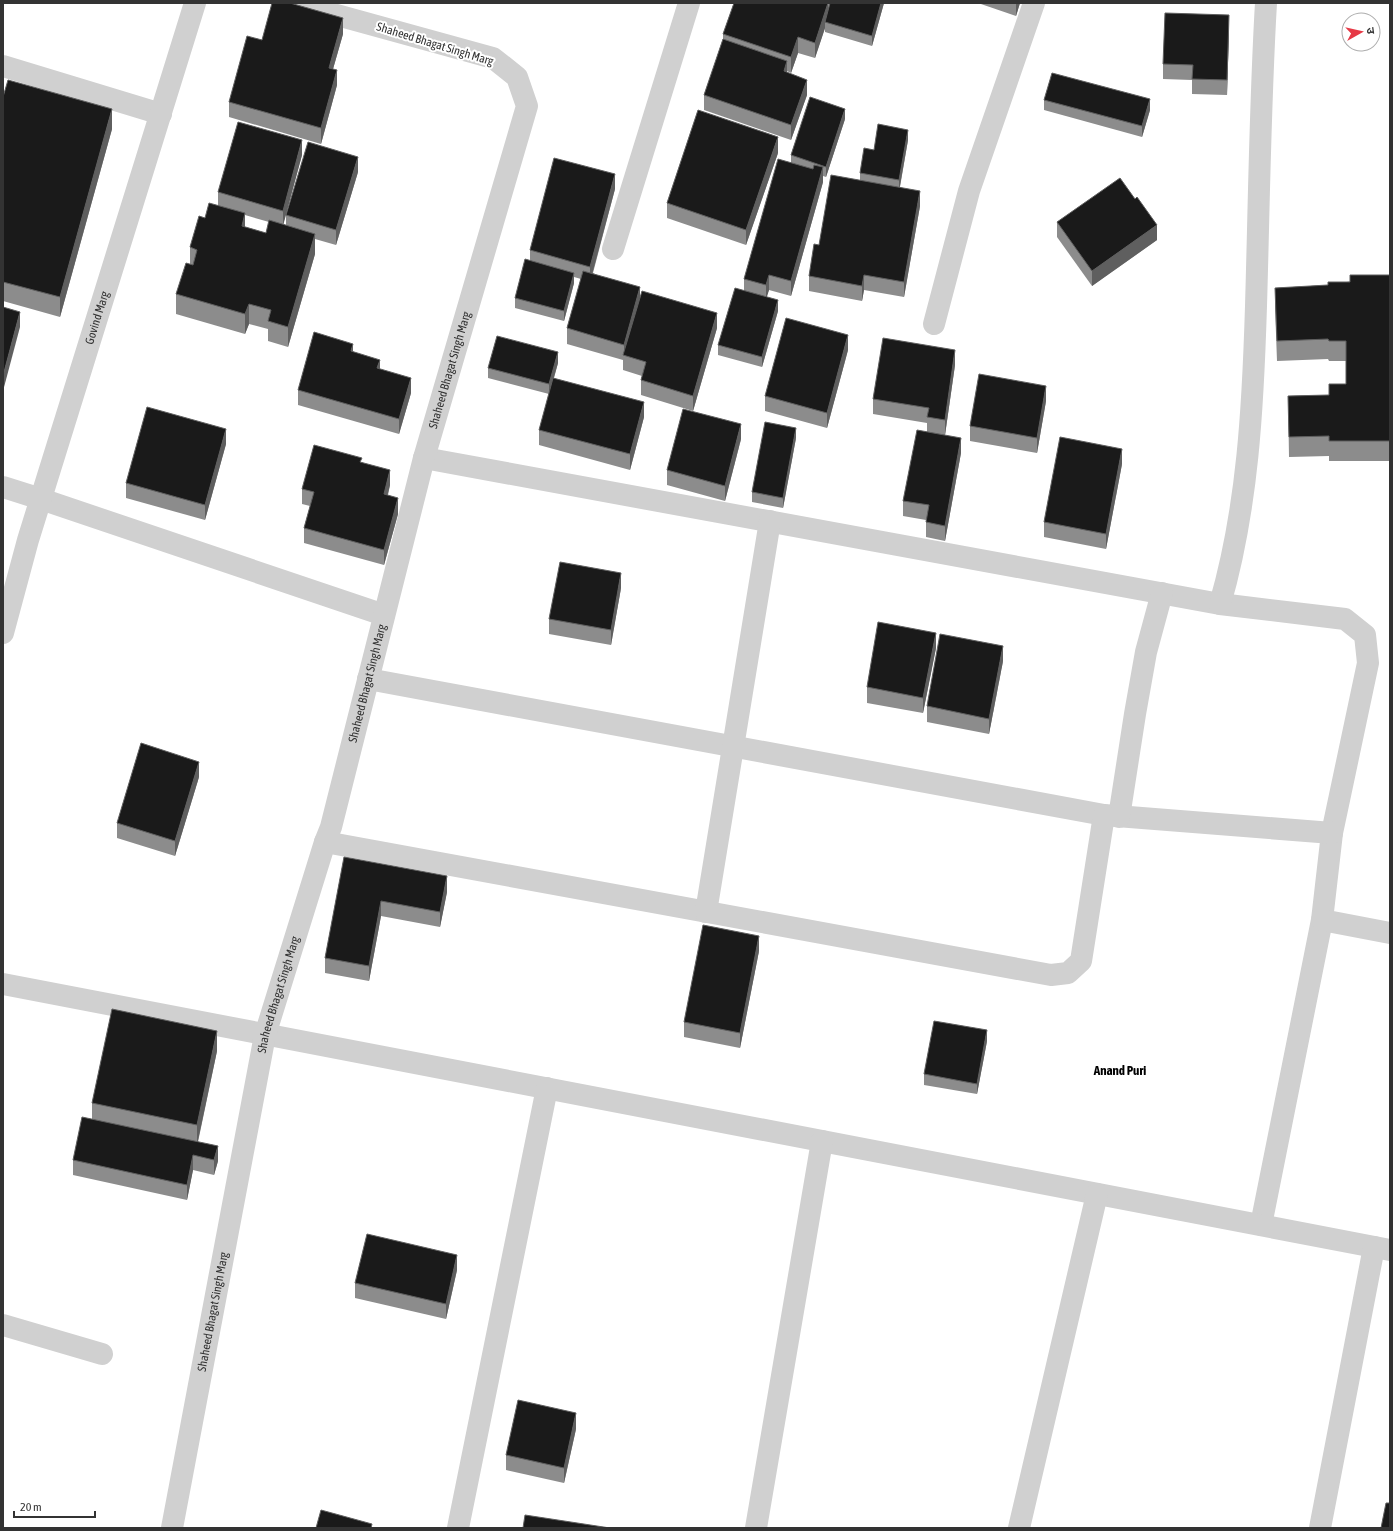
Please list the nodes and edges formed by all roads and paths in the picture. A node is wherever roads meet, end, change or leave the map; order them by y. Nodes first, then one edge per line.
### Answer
1 (195, 3) edge
2 (293, 3) edge
3 (690, 3) edge
4 (1034, 3) edge
5 (1266, 3) edge
6 (3, 66) edge
7 (161, 114) junction
8 (613, 249) dead end
9 (934, 324) dead end
10 (424, 458) junction
11 (3, 487) edge
12 (41, 499) junction
13 (770, 521) junction
14 (1162, 593) junction
15 (1220, 604) junction
16 (384, 615) junction
17 (3, 633) edge
18 (368, 679) junction
19 (733, 747) junction
20 (1112, 816) junction
21 (1332, 833) junction
22 (325, 842) junction
23 (706, 912) junction
24 (1322, 920) junction
25 (1390, 933) edge
26 (3, 984) edge
27 (265, 1035) junction
28 (547, 1088) junction
29 (822, 1141) junction
30 (1097, 1194) junction
31 (1261, 1225) junction
32 (1382, 1248) edge
33 (3, 1325) edge
34 (102, 1354) dead end
35 (172, 1528) edge
36 (458, 1528) edge
37 (756, 1528) edge
38 (1020, 1528) edge
39 (1320, 1528) edge

1 - 7 street, Govind Marg
2 - 10 street, Shaheed Bhagat Singh Marg
3 - 8 street
4 - 9 street
5 - 15 street
6 - 7 street
7 - 12 street, Govind Marg
10 - 13 street
10 - 16 street, Shaheed Bhagat Singh Marg
11 - 12 street
12 - 16 street
12 - 17 street, Govind Marg
13 - 14 street
13 - 19 street
14 - 15 street
14 - 20 street
15 - 21 street
16 - 18 street, Shaheed Bhagat Singh Marg
18 - 19 street
18 - 22 street, Shaheed Bhagat Singh Marg
19 - 20 street
19 - 23 street
20 - 21 street
20 - 23 street
21 - 24 street
22 - 23 street
22 - 27 street, Shaheed Bhagat Singh Marg
24 - 25 street
24 - 31 street
26 - 27 street
27 - 28 street
27 - 35 street, Shaheed Bhagat Singh Marg
28 - 29 street
28 - 36 street
29 - 30 street
29 - 37 street
30 - 31 street
30 - 38 street
31 - 32 street
32 - 39 street
33 - 34 street

